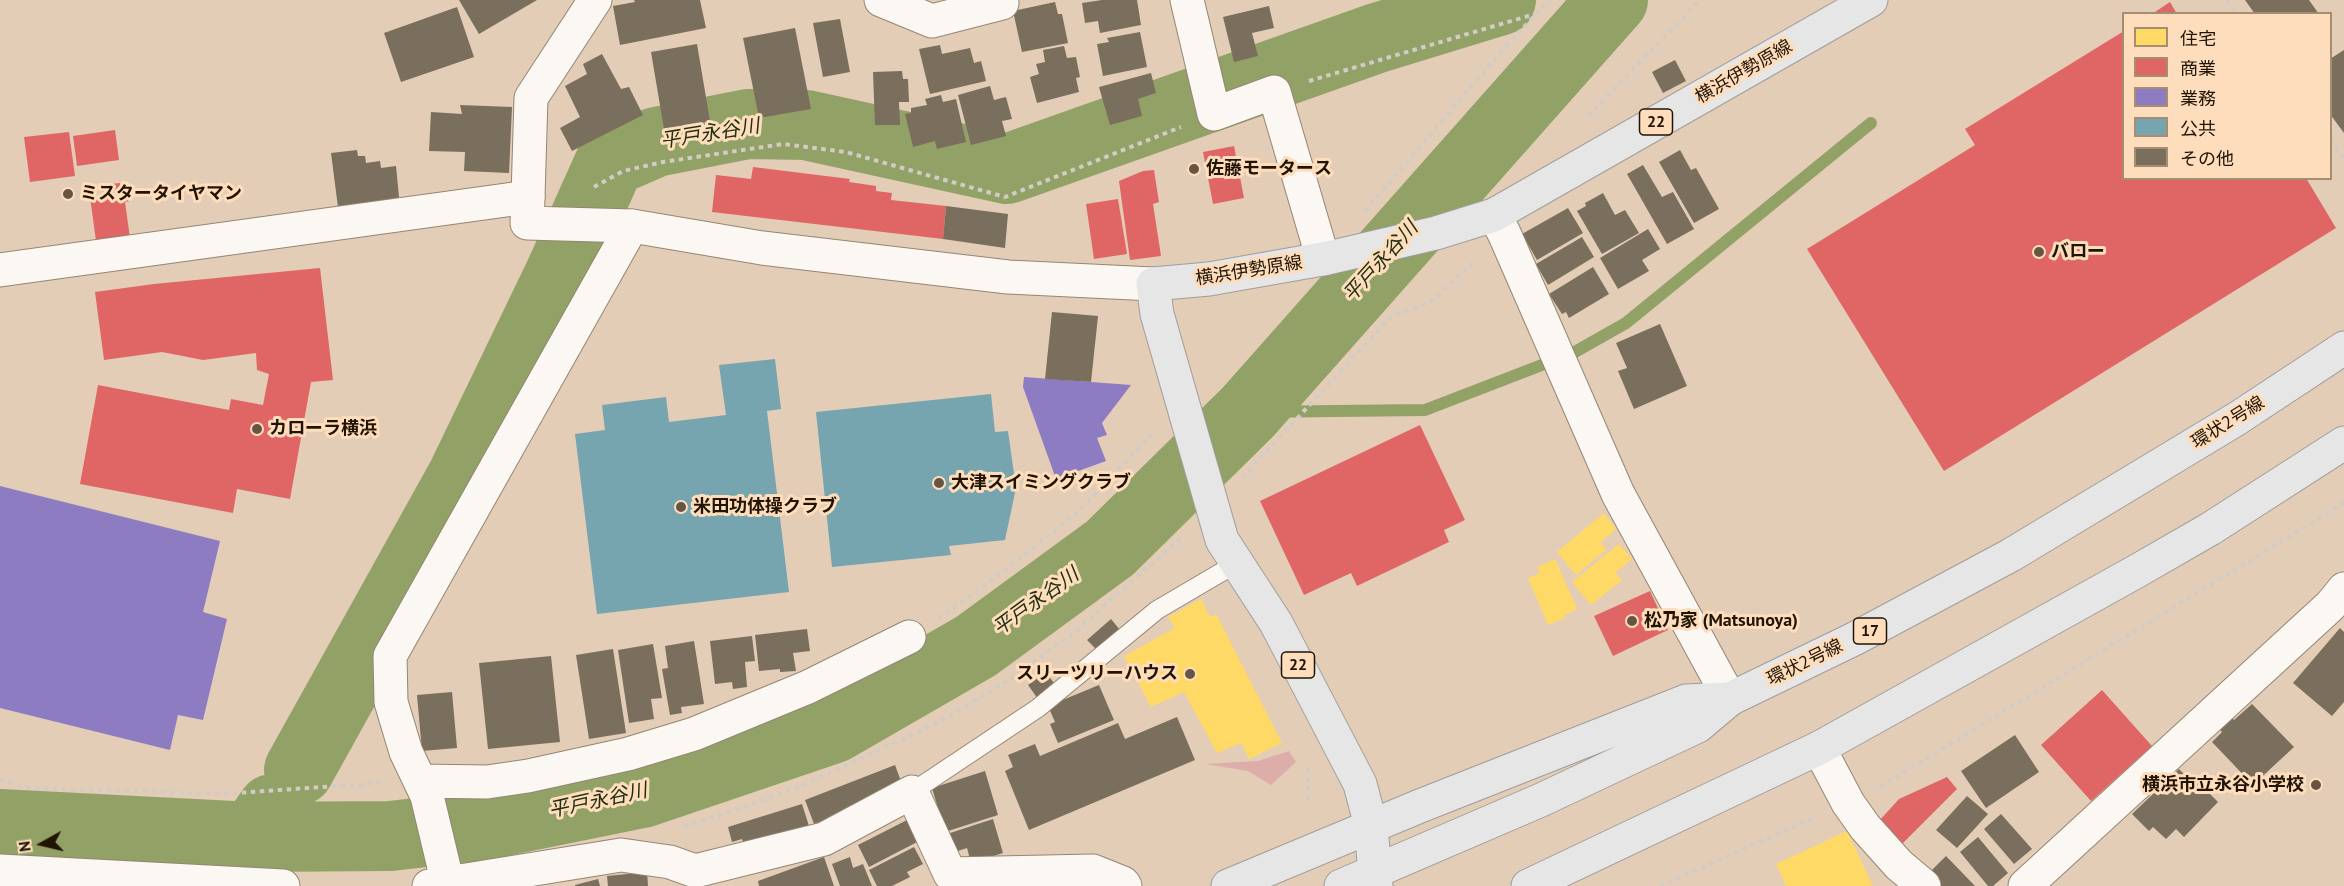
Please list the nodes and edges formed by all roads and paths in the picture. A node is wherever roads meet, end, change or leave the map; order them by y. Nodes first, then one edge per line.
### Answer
1 (595, 0) edge
2 (881, 0) edge
3 (1187, 0) edge
4 (1550, 0) edge
5 (1700, 0) edge
6 (1871, 0) edge
7 (1002, 3) dead end
8 (1537, 13) junction
9 (1274, 92) junction
10 (1214, 114) junction
11 (1581, 124) dead end
12 (2332, 141) edge
13 (2344, 158) edge
14 (587, 191) dead end
15 (528, 197) junction
16 (1499, 224) junction
17 (623, 226) junction
18 (1325, 259) junction
19 (0, 270) edge
20 (1153, 284) junction
21 (2344, 348) edge
22 (1183, 405) junction
23 (2344, 443) edge
24 (2344, 503) edge
25 (1213, 510) junction
26 (1237, 563) junction
27 (2344, 589) edge
28 (909, 637) joint
29 (1730, 699) junction
30 (1819, 748) junction
31 (1308, 763) dead end
32 (0, 780) edge
33 (423, 789) junction
34 (912, 792) junction
35 (1848, 803) junction
36 (1308, 805) dead end
37 (1371, 826) junction
38 (677, 829) dead end
39 (0, 871) edge
40 (705, 879) edge
41 (1376, 879) edge
42 (442, 885) edge
43 (283, 886) edge
44 (1125, 886) edge
45 (1228, 886) edge
46 (1341, 886) edge
47 (1528, 886) edge
48 (1660, 886) edge
49 (1924, 886) edge
50 (2025, 886) edge

1 - 15 street
2 - 7 street
3 - 10 street
4 - 8 path
5 - 11 path
6 - 16 main road, 横浜伊勢原線 / 22
8 - 9 path
8 - 18 path
9 - 10 street
9 - 18 street
10 - 14 path
12 - 13 path
15 - 17 street
15 - 19 street
16 - 18 main road, 横浜伊勢原線 / 22
16 - 25 path
16 - 29 street
17 - 20 street
17 - 33 street
18 - 20 main road, 横浜伊勢原線 / 22
20 - 22 main road, 22
21 - 29 main road, 環状2号線 / 17
22 - 25 main road, 22
22 - 28 path
23 - 30 main road
24 - 35 path
25 - 26 main road, 22
25 - 38 path
26 - 34 lane
26 - 37 main road, 22
27 - 50 street
28 - 33 street
29 - 37 main road
29 - 41 main road, 環状2号線 / 17
30 - 35 street
30 - 47 main road
31 - 36 path
32 - 33 path
33 - 42 street
34 - 40 street
34 - 44 street
35 - 48 path
35 - 49 street
37 - 41 main road, 22
37 - 45 main road
39 - 43 street
40 - 42 street
41 - 46 main road, 環状2号線 / 17

